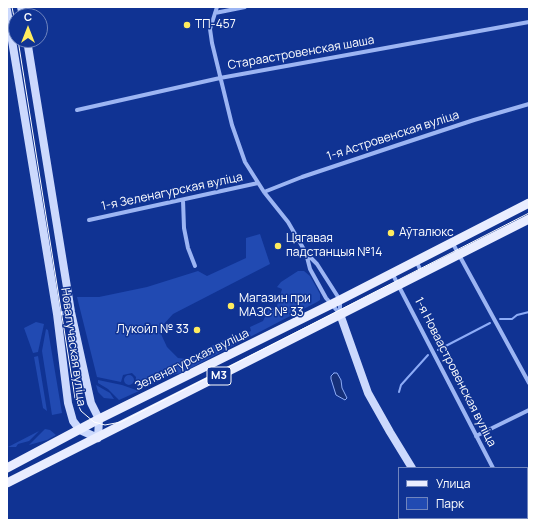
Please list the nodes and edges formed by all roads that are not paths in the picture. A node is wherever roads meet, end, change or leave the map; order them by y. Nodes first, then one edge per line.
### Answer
1 (217, 7) edge
2 (245, 7) edge
3 (7, 10) edge
4 (215, 13) junction
5 (529, 22) edge
6 (28, 48) edge
7 (220, 78) junction
8 (529, 104) edge
9 (77, 110) dead end
10 (258, 184) junction
11 (264, 192) junction
12 (183, 200) junction
13 (529, 203) edge
14 (529, 219) edge
15 (89, 220) dead end
16 (452, 242) junction
17 (306, 253) junction
18 (459, 254) junction
19 (416, 260) junction
20 (195, 266) dead end
21 (392, 273) junction
22 (423, 274) junction
23 (399, 285) junction
24 (340, 300) junction
25 (330, 304) junction
26 (71, 312) junction
27 (57, 314) junction
28 (340, 314) junction
29 (529, 383) edge
30 (529, 410) edge
31 (99, 419) junction
32 (80, 430) junction
33 (476, 436) junction
34 (98, 438) junction
35 (411, 467) edge
36 (492, 467) edge
37 (7, 468) edge
38 (7, 483) edge

1 - 4 street
2 - 4 street
3 - 27 main road, Новалучаская вуліца
4 - 7 street
5 - 7 street, Стараастровенская шаша
6 - 26 main road, Новалучаская вуліца
7 - 9 street, Стараастровенская шаша
7 - 10 street
8 - 11 street, 1-я Астровенская вуліца
10 - 11 street
10 - 12 street, 1-я Зеленагурская вуліца
11 - 17 street
12 - 15 street, 1-я Зеленагурская вуліца
12 - 20 street
13 - 16 main road, Зеленагурская вуліца / М3
14 - 18 main road, М3
16 - 18 street
16 - 19 main road, Зеленагурская вуліца / М3
17 - 24 street
17 - 25 street
18 - 22 main road, М3
18 - 29 street
19 - 21 main road, Зеленагурская вуліца / М3
19 - 22 street
21 - 23 street, 1-я Новаастровенская вуліца
21 - 24 main road, Зеленагурская вуліца / М3
22 - 23 main road, М3
23 - 28 main road, М3
23 - 33 street, 1-я Новаастровенская вуліца
24 - 25 main road, Зеленагурская вуліца / М3
24 - 28 street
25 - 28 street
25 - 31 main road, Зеленагурская вуліца / М3
26 - 27 street
26 - 31 main road, Новалучаская вуліца
27 - 32 main road, Новалучаская вуліца
28 - 34 main road, М3
28 - 35 main road
30 - 33 street
31 - 32 main road, Зеленагурская вуліца / М3
31 - 34 main road, Новалучаская вуліца
32 - 34 main road
32 - 37 main road, М3
33 - 36 street, 1-я Новаастровенская вуліца
34 - 38 main road, М3

